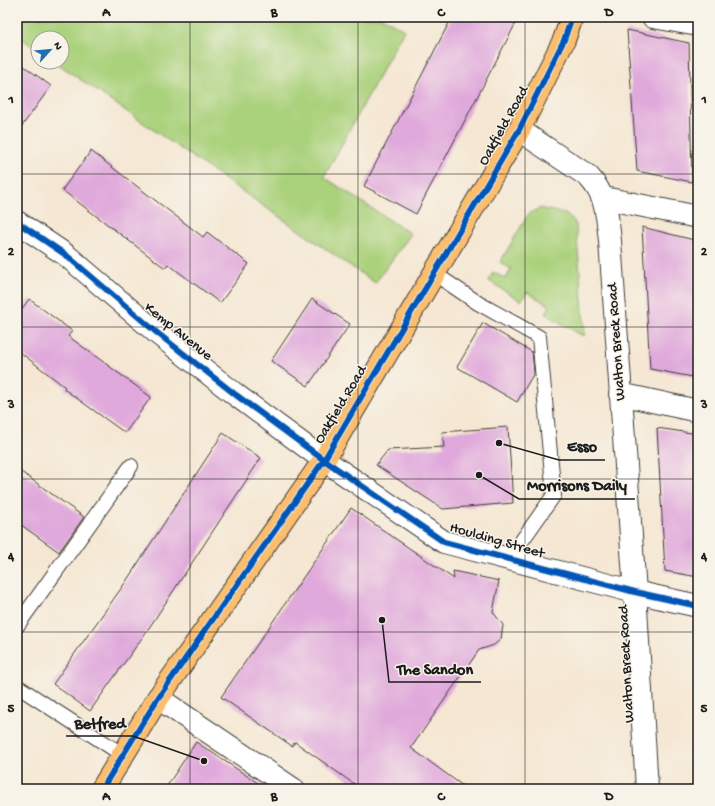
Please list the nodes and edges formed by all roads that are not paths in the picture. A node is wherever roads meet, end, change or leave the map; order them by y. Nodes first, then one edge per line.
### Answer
1 (572, 17) edge
2 (652, 17) edge
3 (698, 25) edge
4 (519, 130) junction
5 (604, 198) junction
6 (698, 217) edge
7 (17, 222) edge
8 (435, 274) junction
9 (620, 394) junction
10 (698, 411) edge
11 (324, 460) junction
12 (131, 466) dead end
13 (509, 559) junction
14 (636, 592) junction
15 (698, 606) edge
16 (17, 626) edge
17 (17, 686) edge
18 (158, 698) junction
19 (123, 755) junction
20 (102, 789) edge
21 (293, 789) edge
22 (647, 789) edge

1 - 4 highway, Oakfield Road
2 - 3 street
4 - 5 street, Walton Breck Road
4 - 8 highway, Oakfield Road
5 - 6 street
5 - 9 street, Walton Breck Road
7 - 11 street, Kemp Avenue
8 - 11 highway, Oakfield Road
8 - 13 lane
9 - 10 street
9 - 14 street, Walton Breck Road
11 - 13 street, Houlding Street
11 - 18 highway, Oakfield Road
12 - 16 lane
13 - 14 street, Houlding Street
14 - 15 street, Houlding Street
14 - 22 street, Walton Breck Road
17 - 19 lane
18 - 19 highway, Oakfield Road
18 - 21 street
19 - 20 highway, Oakfield Road

